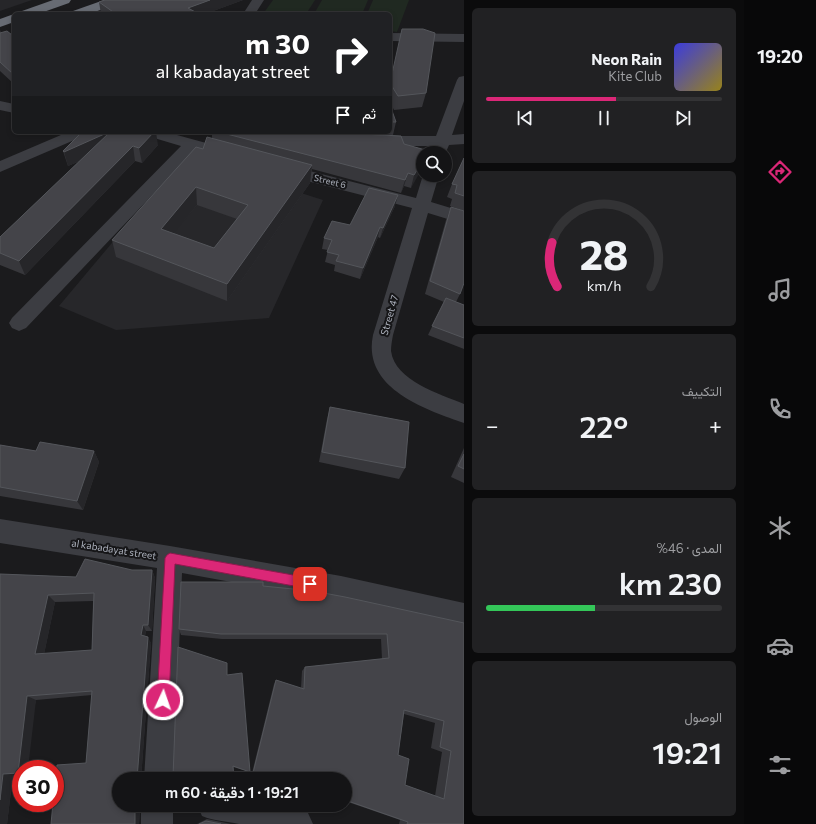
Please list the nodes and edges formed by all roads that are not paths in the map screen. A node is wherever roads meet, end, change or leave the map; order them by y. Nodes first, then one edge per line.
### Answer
1 (65, 0) edge
2 (116, 0) edge
3 (258, 0) edge
4 (32, 12) edge
5 (83, 12) edge
6 (250, 12) edge
7 (12, 19) edge
8 (0, 23) edge
9 (392, 37) edge
10 (464, 38) edge
11 (464, 80) edge
12 (0, 105) edge
13 (459, 107) edge
14 (12, 108) edge
15 (76, 134) edge
16 (155, 134) edge
17 (464, 139) edge
18 (357, 140) edge
19 (191, 145) junction
20 (428, 146) edge
21 (440, 146) edge
22 (443, 146) edge
23 (245, 159) edge
24 (268, 165) edge
25 (0, 167) edge
26 (428, 182) edge
27 (421, 204) junction
28 (464, 218) edge
29 (19, 323) dead end
30 (464, 414) edge
31 (0, 531) edge
32 (170, 558) junction
33 (464, 616) edge
34 (159, 772) edge
35 (158, 812) edge
36 (252, 812) edge
37 (157, 824) edge
38 (297, 824) edge

1 - 4 highway
2 - 5 highway
3 - 6 street
7 - 8 highway
9 - 10 street
11 - 13 street
12 - 14 street
13 - 21 street
15 - 25 street
16 - 19 street
17 - 22 street
18 - 20 street
19 - 23 street
19 - 29 street
24 - 27 street, Street 6
26 - 27 street, Street 47
27 - 28 street, Street 6
27 - 30 street, Street 47
31 - 32 street, al kabadayat street
32 - 33 street, al kabadayat street
32 - 34 street
35 - 37 street
36 - 38 street

